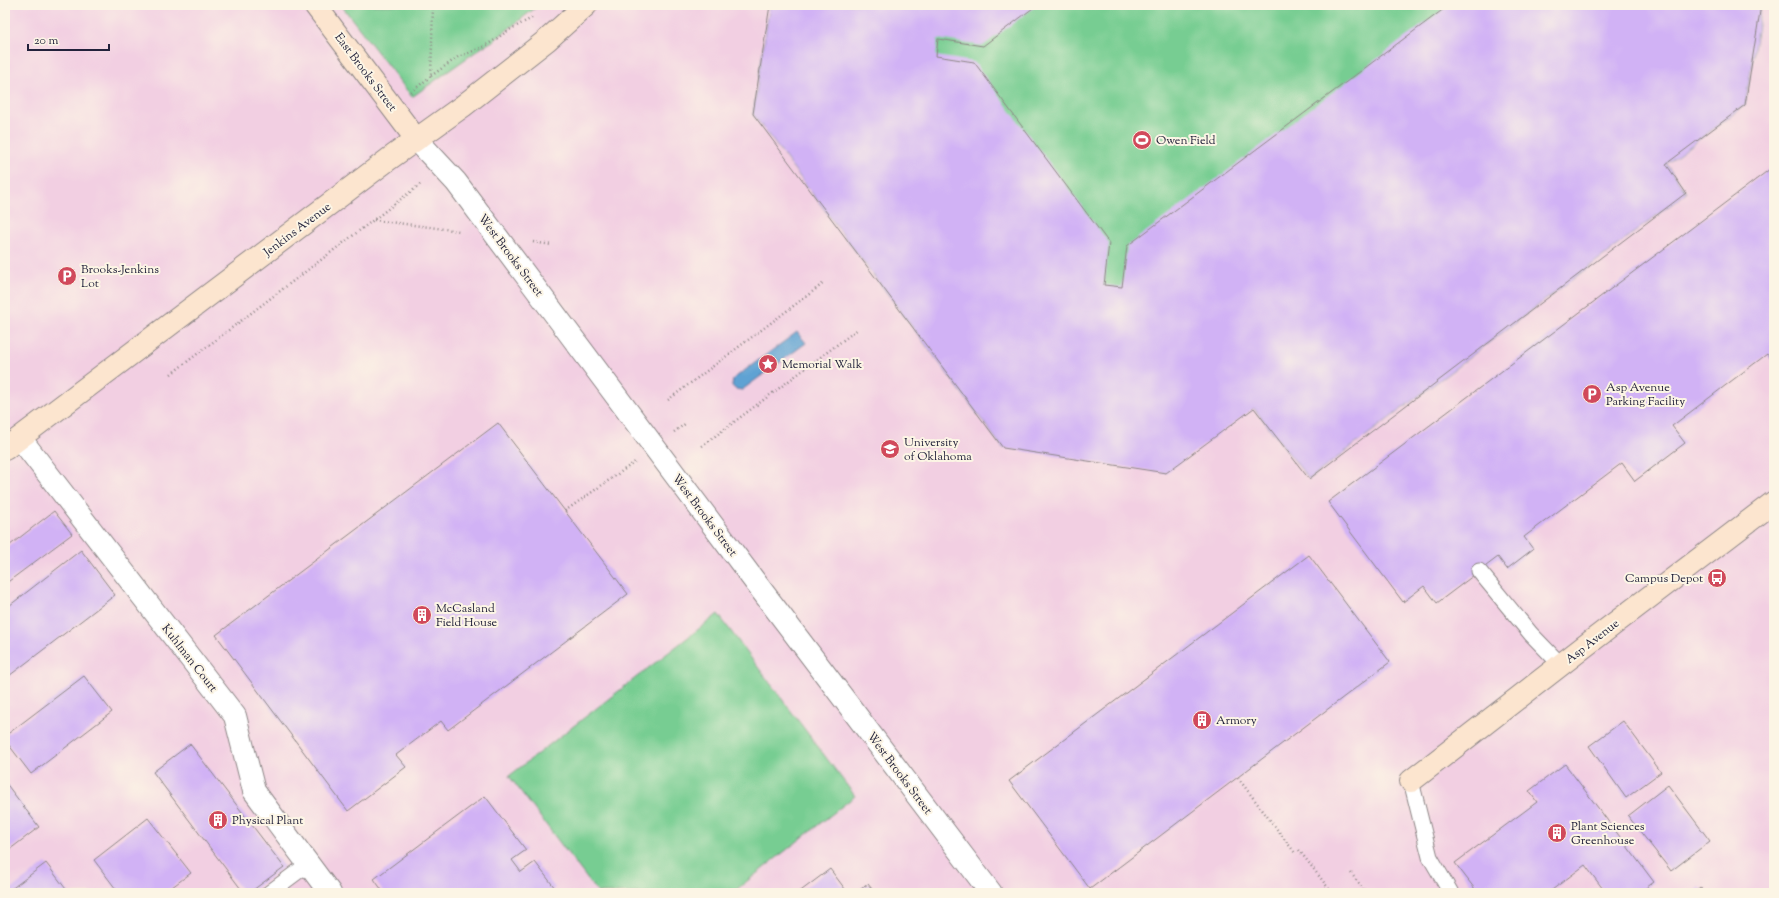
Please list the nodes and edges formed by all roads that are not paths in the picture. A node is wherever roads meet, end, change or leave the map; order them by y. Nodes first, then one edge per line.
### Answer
1 (315, 5) edge
2 (586, 5) edge
3 (416, 139) junction
4 (12, 444) edge
5 (1774, 502) edge
6 (1479, 571) dead end
7 (1560, 665) junction
8 (1411, 781) joint
9 (308, 864) junction
10 (269, 893) edge
11 (330, 893) edge
12 (991, 893) edge
13 (1451, 893) edge

1 - 3 street, East Brooks Street
2 - 3 street, Jenkins Avenue
3 - 4 street, Jenkins Avenue
3 - 12 street, West Brooks Street
4 - 9 street, Kuhlman Court
5 - 7 street, Asp Avenue
6 - 7 lane
7 - 8 street, Asp Avenue
8 - 13 lane
9 - 10 lane
9 - 11 street, Kuhlman Court

